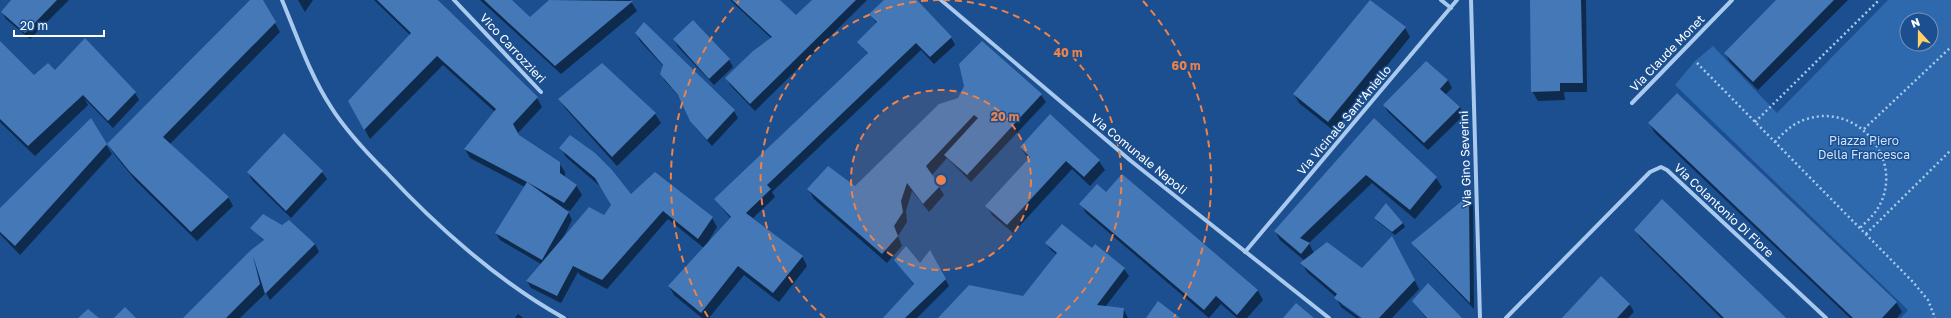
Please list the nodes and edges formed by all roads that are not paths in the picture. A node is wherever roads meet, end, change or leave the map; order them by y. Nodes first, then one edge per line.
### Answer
1 (282, 0) edge
2 (454, 0) edge
3 (941, 0) edge
4 (1441, 0) edge
5 (1457, 0) edge
6 (1471, 0) edge
7 (1732, 0) edge
8 (1451, 8) junction
9 (542, 92) dead end
10 (1632, 103) dead end
11 (1245, 252) junction
12 (564, 318) edge
13 (1329, 318) edge
14 (1480, 318) edge
15 (1506, 318) edge
16 (1826, 318) edge

1 - 12 street
2 - 9 street, Vico Carrozzieri
3 - 11 street, Via Comunale Napoli
4 - 8 street
5 - 8 street, Via Vicinale Sant'Aniello
6 - 14 street, Via Gino Severini
7 - 10 street, Via Claude Monet
8 - 11 street, Via Vicinale Sant'Aniello
11 - 13 street, Via Comunale Napoli
15 - 16 street, Via Colantonio Di Fiore

